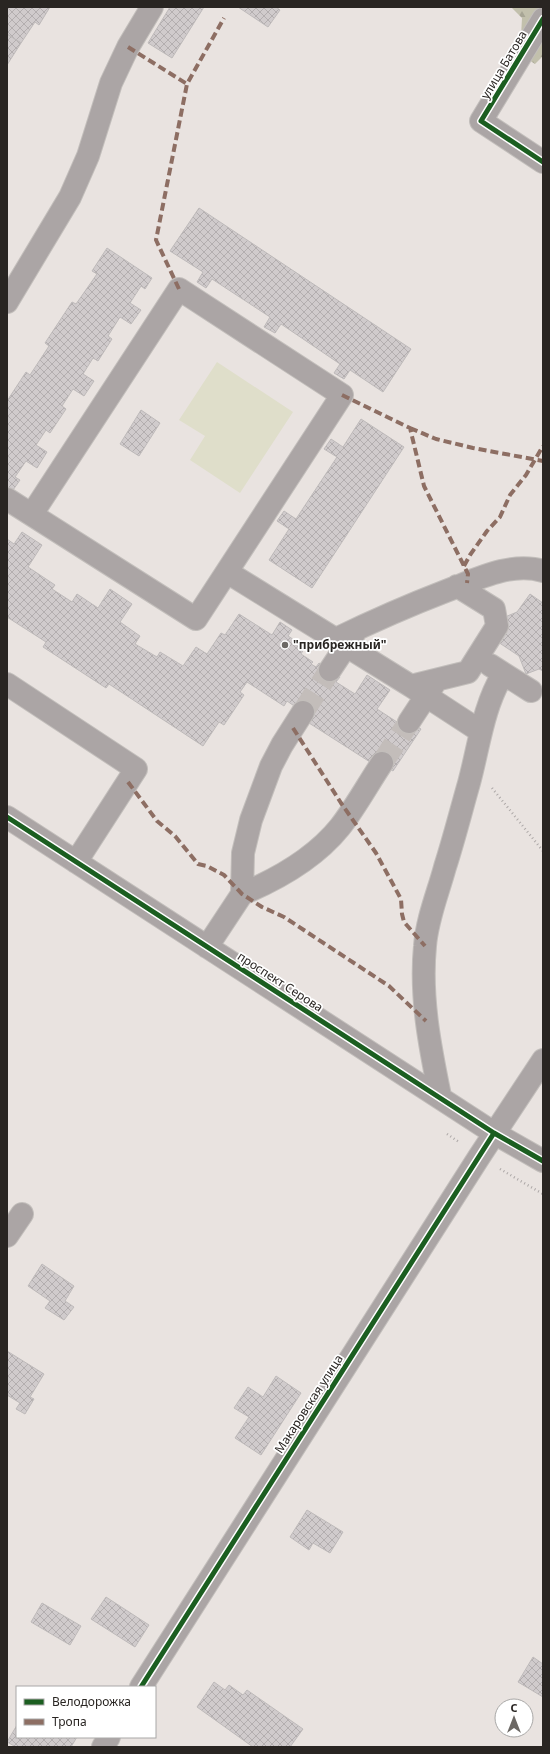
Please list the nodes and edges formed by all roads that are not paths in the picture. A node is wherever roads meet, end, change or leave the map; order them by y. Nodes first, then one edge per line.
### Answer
1 (152, 7) edge
2 (543, 20) edge
3 (543, 162) edge
4 (7, 302) edge
5 (7, 499) edge
6 (32, 514) junction
7 (543, 571) edge
8 (227, 572) junction
9 (457, 586) junction
10 (347, 638) junction
11 (477, 658) junction
12 (330, 670) tunnel mouth
13 (502, 674) junction
14 (7, 684) edge
15 (425, 687) junction
16 (531, 691) dead end
17 (303, 712) tunnel mouth
18 (409, 722) tunnel mouth
19 (480, 731) junction
20 (382, 763) tunnel mouth
21 (7, 817) edge
22 (76, 862) junction
23 (242, 894) junction
24 (208, 947) junction
25 (543, 1060) edge
26 (440, 1096) junction
27 (494, 1133) junction
28 (543, 1161) edge
29 (22, 1214) dead end
30 (7, 1236) edge
31 (142, 1686) edge
32 (108, 1738) edge
33 (103, 1747) edge

1 - 4 street
2 - 3 street, улица Батова
5 - 6 street
6 - 8 street
6 - 8 street
7 - 9 street
8 - 10 street
9 - 10 street
9 - 11 street
10 - 12 street
10 - 15 street
11 - 13 street
11 - 15 street
13 - 16 street
13 - 19 street
14 - 22 street
15 - 18 street
15 - 19 street
17 - 23 street
19 - 26 street
20 - 23 street
21 - 22 street, проспект Серова
22 - 24 street, проспект Серова
23 - 24 street
24 - 26 street, проспект Серова
25 - 27 street, Макаровская улица
26 - 27 street, проспект Серова
27 - 28 street, проспект Серова
27 - 31 street, Макаровская улица
29 - 30 street
32 - 33 street

